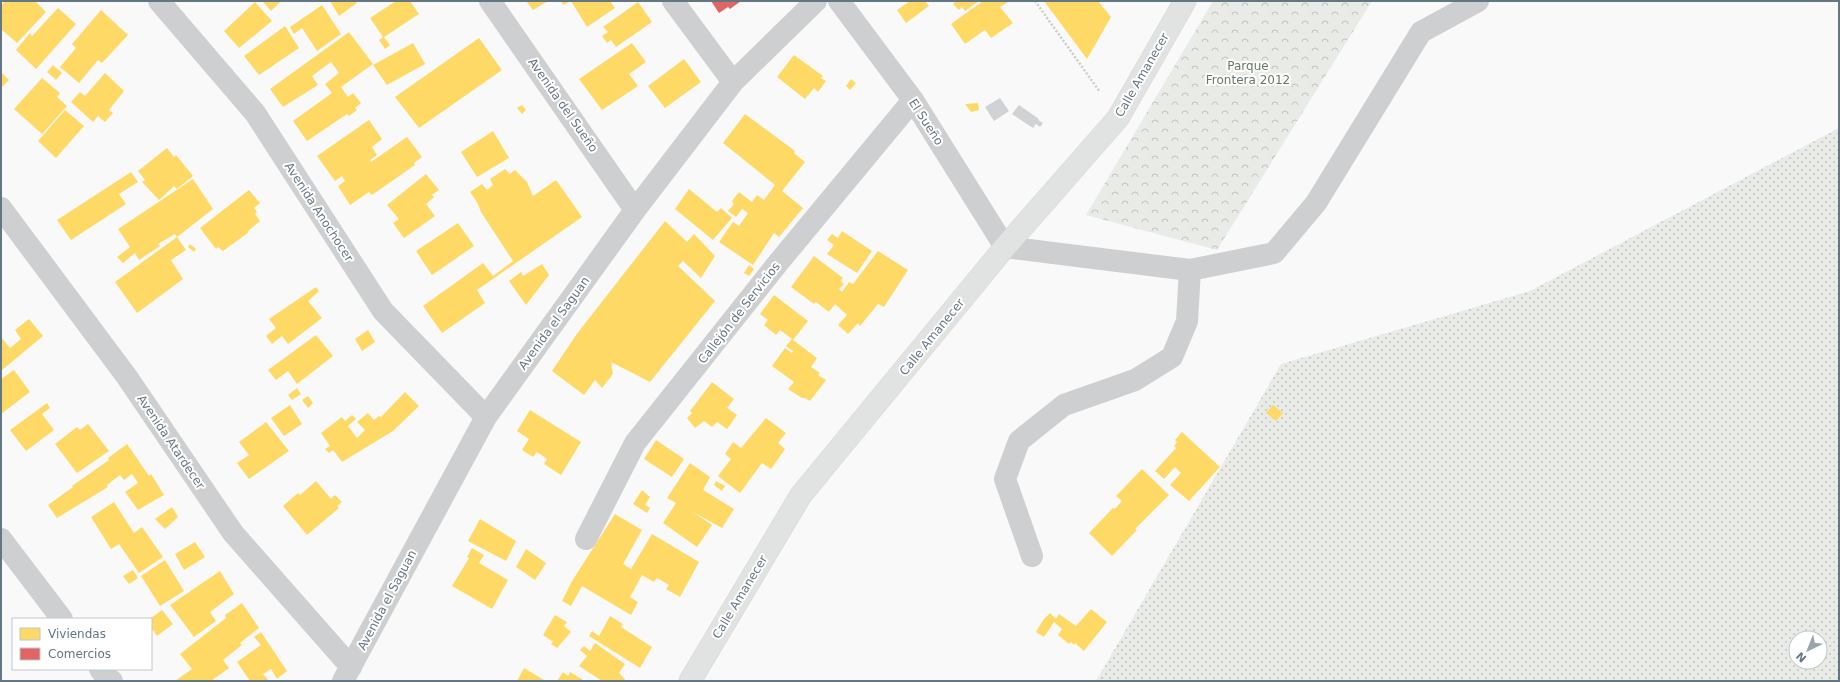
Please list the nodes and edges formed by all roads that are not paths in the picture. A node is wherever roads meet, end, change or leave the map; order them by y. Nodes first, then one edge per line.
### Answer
1 (158, 1) edge
2 (490, 1) edge
3 (672, 1) edge
4 (816, 1) edge
5 (839, 1) edge
6 (1185, 1) edge
7 (1478, 1) edge
8 (733, 82) junction
9 (913, 100) junction
10 (1, 208) edge
11 (635, 210) junction
12 (1006, 247) junction
13 (1190, 270) junction
14 (486, 417) junction
15 (586, 539) dead end
16 (1, 540) edge
17 (1032, 556) dead end
18 (61, 618) edge
19 (101, 670) edge
20 (347, 674) edge
21 (112, 681) edge
22 (690, 681) edge

1 - 14 street, Avenida Anochocer
2 - 11 street, Avenida del Sueño
3 - 8 street
4 - 8 street, Avenida el Saguan
5 - 9 street, El Sueño
6 - 12 main road, Calle Amanecer
7 - 13 street
8 - 11 street, Avenida el Saguan
9 - 12 street, El Sueño
9 - 15 street, Callejón de Servicios
10 - 20 street, Avenida Atardecer
11 - 14 street, Avenida el Saguan
12 - 13 street
12 - 22 main road, Calle Amanecer
13 - 17 street
14 - 20 street, Avenida el Saguan
16 - 18 street
19 - 21 street

